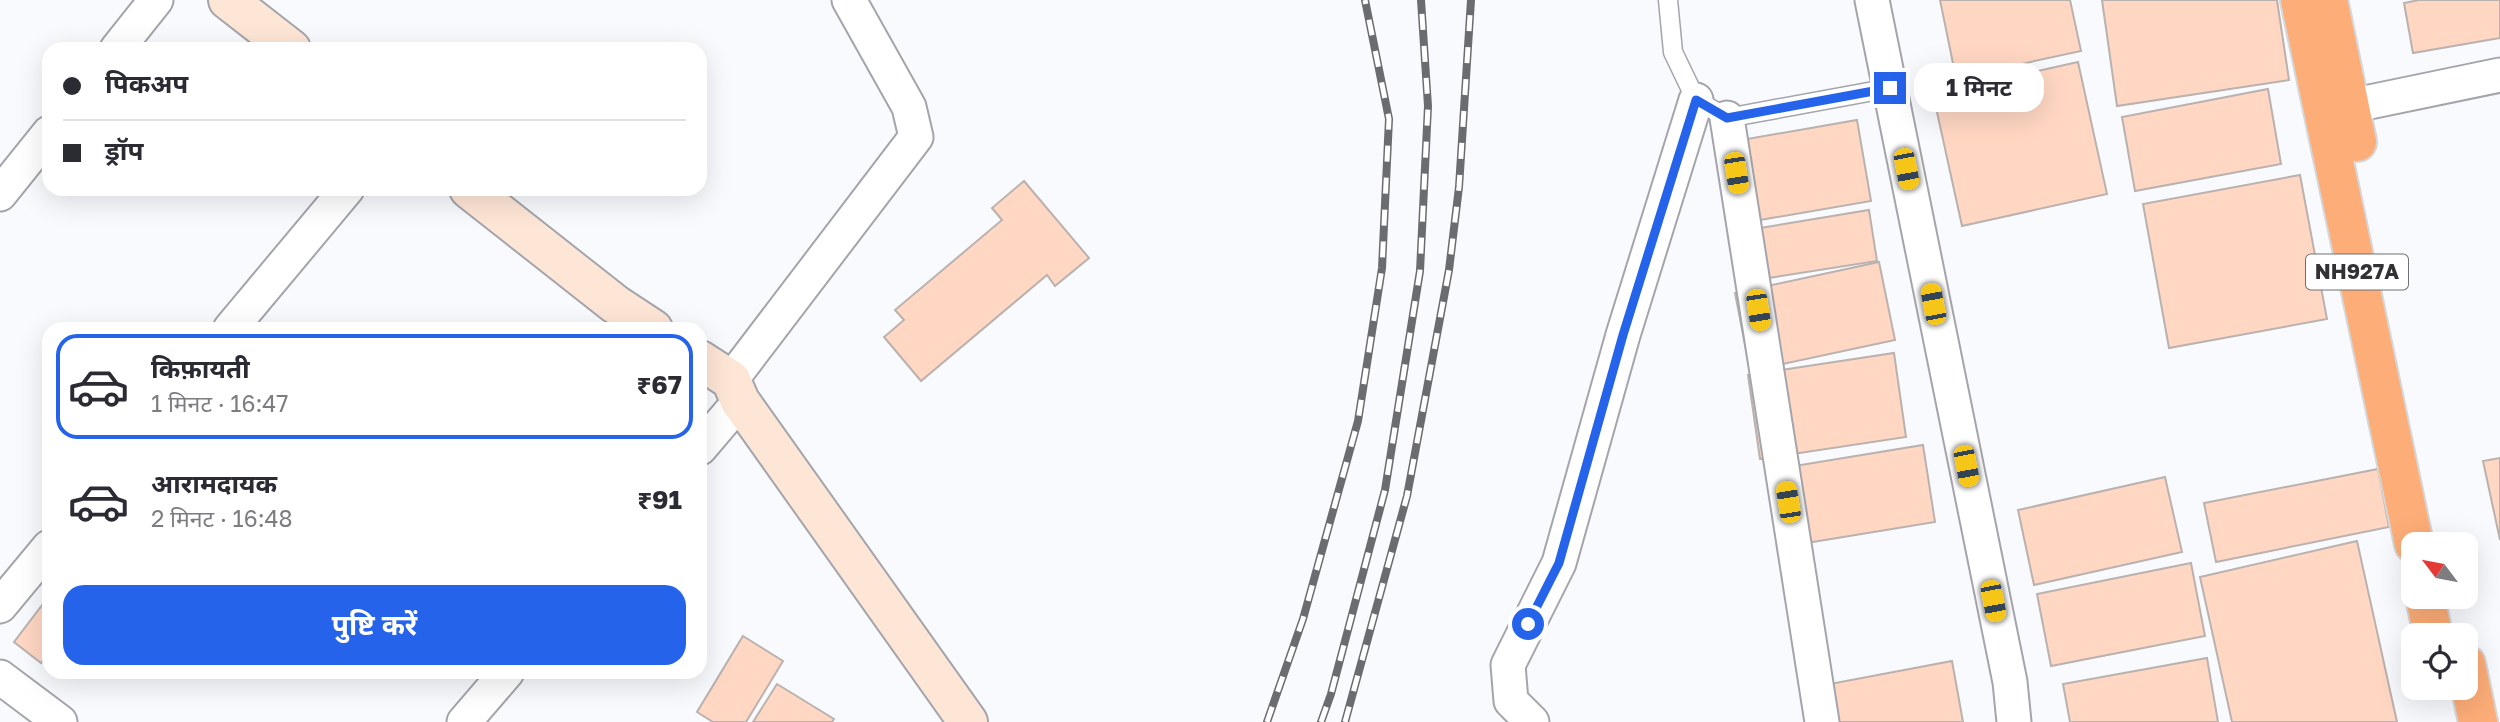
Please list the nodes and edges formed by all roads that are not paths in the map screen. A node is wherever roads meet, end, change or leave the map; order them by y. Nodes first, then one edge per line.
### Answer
1 (156, 0) edge
2 (228, 0) edge
3 (849, 0) edge
4 (1668, 0) edge
5 (1872, 0) edge
6 (2300, 0) edge
7 (2328, 0) edge
8 (123, 42) edge
9 (282, 42) edge
10 (2500, 75) edge
11 (1890, 88) junction
12 (1696, 100) junction
13 (2337, 109) junction
14 (1727, 118) junction
15 (42, 142) edge
16 (0, 194) edge
17 (340, 196) edge
18 (477, 196) edge
19 (236, 322) edge
20 (642, 322) edge
21 (707, 366) edge
22 (736, 391) junction
23 (707, 437) edge
24 (2412, 532) edge
25 (2438, 532) edge
26 (42, 555) edge
27 (0, 606) edge
28 (0, 677) edge
29 (501, 679) edge
30 (2446, 700) edge
31 (2473, 700) edge
32 (60, 722) edge
33 (464, 722) edge
34 (968, 722) edge
35 (1532, 722) edge
36 (1822, 722) edge
37 (2014, 722) edge
38 (2451, 722) edge
39 (2478, 722) edge

1 - 8 street
2 - 9 main road
3 - 22 street
4 - 12 lane
5 - 11 street
6 - 13 highway, NH927A
7 - 13 highway, NH927A
10 - 13 street
11 - 14 lane
11 - 37 street
12 - 14 lane
12 - 35 street
13 - 24 highway, NH927A
13 - 25 highway, NH927A
14 - 36 street
15 - 16 street
17 - 19 street
18 - 20 main road
21 - 22 main road
22 - 23 street
22 - 34 main road
26 - 27 street
28 - 32 street
29 - 33 street
30 - 38 highway
31 - 39 highway

